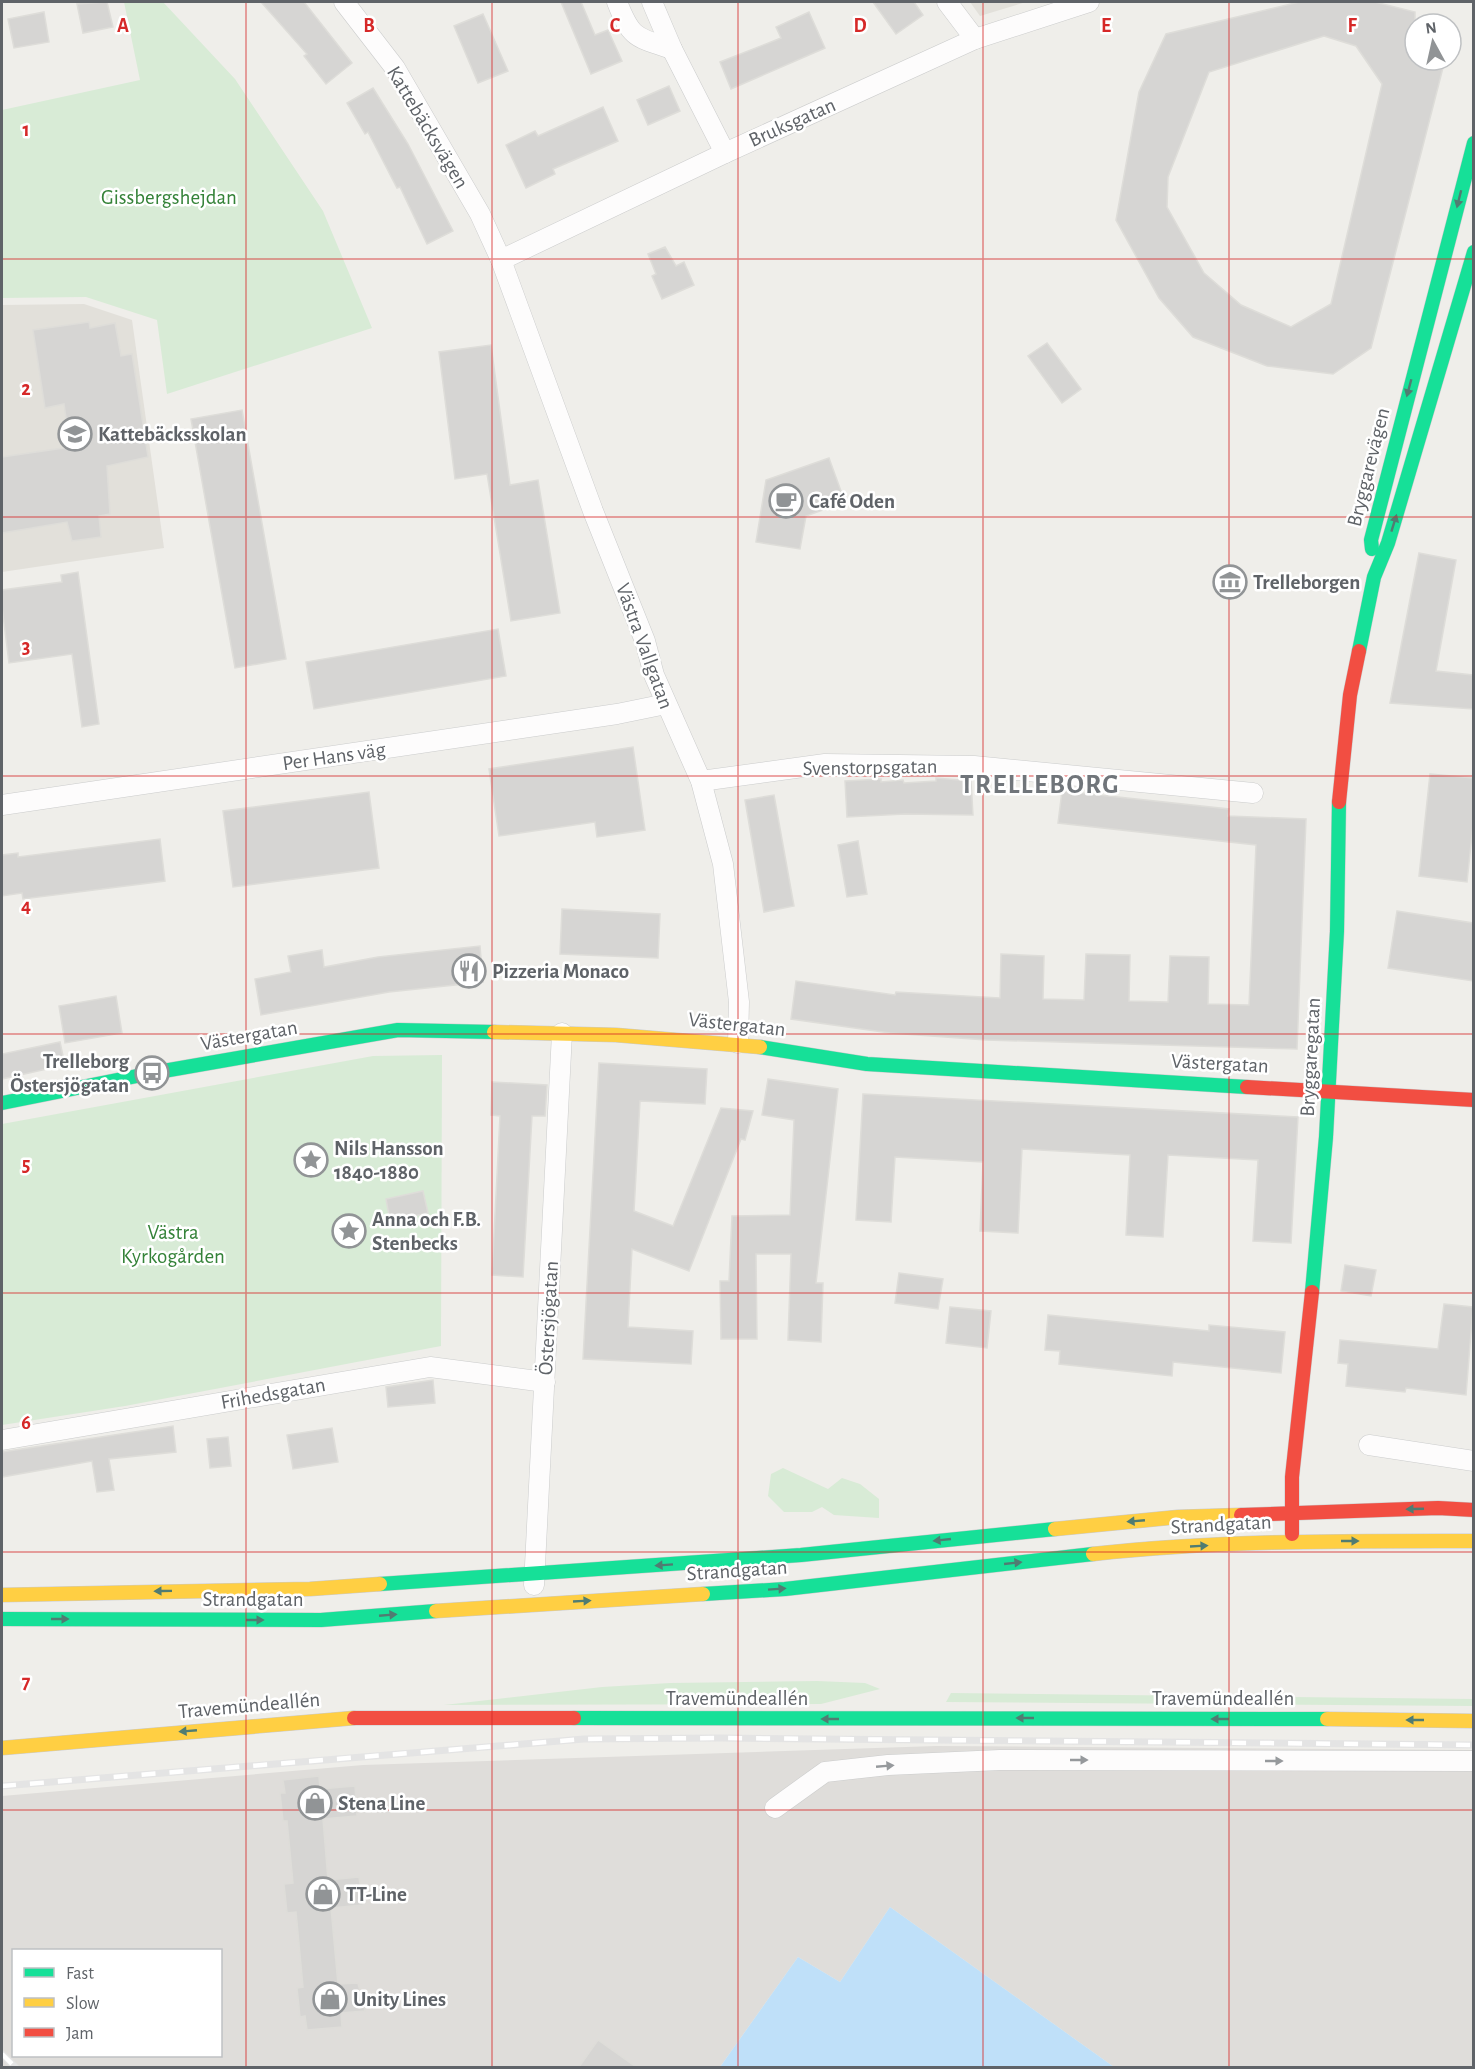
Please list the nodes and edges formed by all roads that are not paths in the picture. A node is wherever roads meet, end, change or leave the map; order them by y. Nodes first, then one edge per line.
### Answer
1 (344, 2) edge
2 (617, 2) edge
3 (652, 2) edge
4 (947, 2) edge
5 (1089, 2) edge
6 (975, 39) junction
7 (672, 49) junction
8 (1473, 143) edge
9 (725, 153) junction
10 (1473, 252) edge
11 (501, 260) junction
12 (1434, 298) junction
13 (1467, 305) edge
14 (1374, 577) junction
15 (666, 704) junction
16 (701, 781) junction
17 (1253, 793) dead end
18 (2, 805) edge
19 (562, 1033) junction
20 (738, 1043) junction
21 (1329, 1091) junction
22 (1473, 1100) edge
23 (2, 1103) edge
24 (545, 1382) junction
25 (2, 1440) edge
26 (1369, 1445) dead end
27 (1473, 1461) edge
28 (1473, 1510) edge
29 (1292, 1512) junction
30 (1292, 1541) junction
31 (1473, 1541) edge
32 (535, 1573) junction
33 (2, 1595) edge
34 (533, 1604) junction
35 (2, 1619) edge
36 (1473, 1721) edge
37 (2, 1748) edge
38 (1473, 1761) edge
39 (775, 1808) dead end

1 - 11 street, Kattebäcksvägen
2 - 7 street
3 - 7 street
4 - 6 street
5 - 6 street, Bruksgatan
6 - 9 street, Bruksgatan
7 - 9 street
8 -> 12 main road, Bryggarevägen
9 - 11 street, Bruksgatan
10 - 13 main road, Bryggarevägen
11 - 15 street, Västra Vallgatan
12 - 13 street
12 -> 14 main road, Bryggarevägen
14 -> 13 main road, Bryggarevägen
14 - 21 main road, Bryggaregatan
15 - 16 street, Västra Vallgatan
15 - 18 street, Per Hans väg
16 - 17 street, Svenstorpsgatan
16 - 20 street, Västra Vallgatan
19 - 20 main road, Västergatan
19 - 23 main road, Västergatan
19 - 24 street, Östersjögatan
20 - 21 main road, Västergatan
21 - 22 main road, Västergatan
21 - 29 main road, Bryggaregatan
24 - 25 street, Frihedsgatan
24 - 32 street, Östersjögatan
26 - 27 street
28 -> 29 main road, Strandgatan
29 - 30 main road, Bryggaregatan
29 -> 32 main road, Strandgatan
30 -> 31 main road, Strandgatan
34 -> 30 main road, Strandgatan
32 -> 33 main road, Strandgatan
32 - 34 street, Östersjögatan
35 -> 34 main road, Strandgatan
36 -> 37 main road, Travemündeallén
39 -> 38 street

